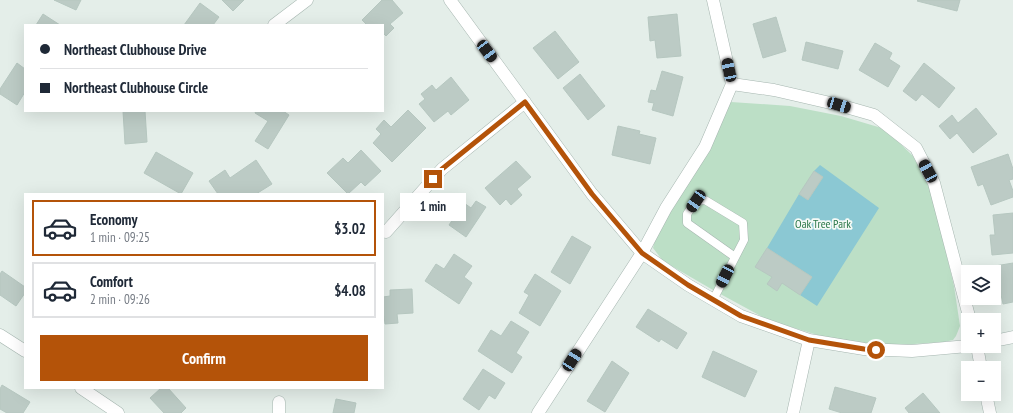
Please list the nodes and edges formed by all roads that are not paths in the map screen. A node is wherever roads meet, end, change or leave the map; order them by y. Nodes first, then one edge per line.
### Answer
1 (307, 0) edge
2 (450, 0) edge
3 (713, 0) edge
4 (275, 24) edge
5 (732, 84) junction
6 (525, 102) junction
7 (386, 232) dead end
8 (642, 253) junction
9 (735, 256) junction
10 (713, 300) junction
11 (968, 313) edge
12 (0, 335) edge
13 (1013, 337) edge
14 (809, 340) junction
15 (1001, 340) edge
16 (961, 347) edge
17 (24, 349) edge
18 (82, 389) edge
19 (987, 401) edge
20 (118, 413) edge
21 (538, 413) edge
22 (793, 413) edge
23 (990, 413) edge

1 - 4 street
2 - 6 street
3 - 5 street
5 - 8 street
5 - 11 street
6 - 7 street
6 - 8 street
8 - 10 street
8 - 21 street
9 - 9 lane
9 - 10 lane
10 - 14 street
12 - 17 street
13 - 15 street
14 - 16 street
14 - 22 street
18 - 20 street
19 - 23 street

